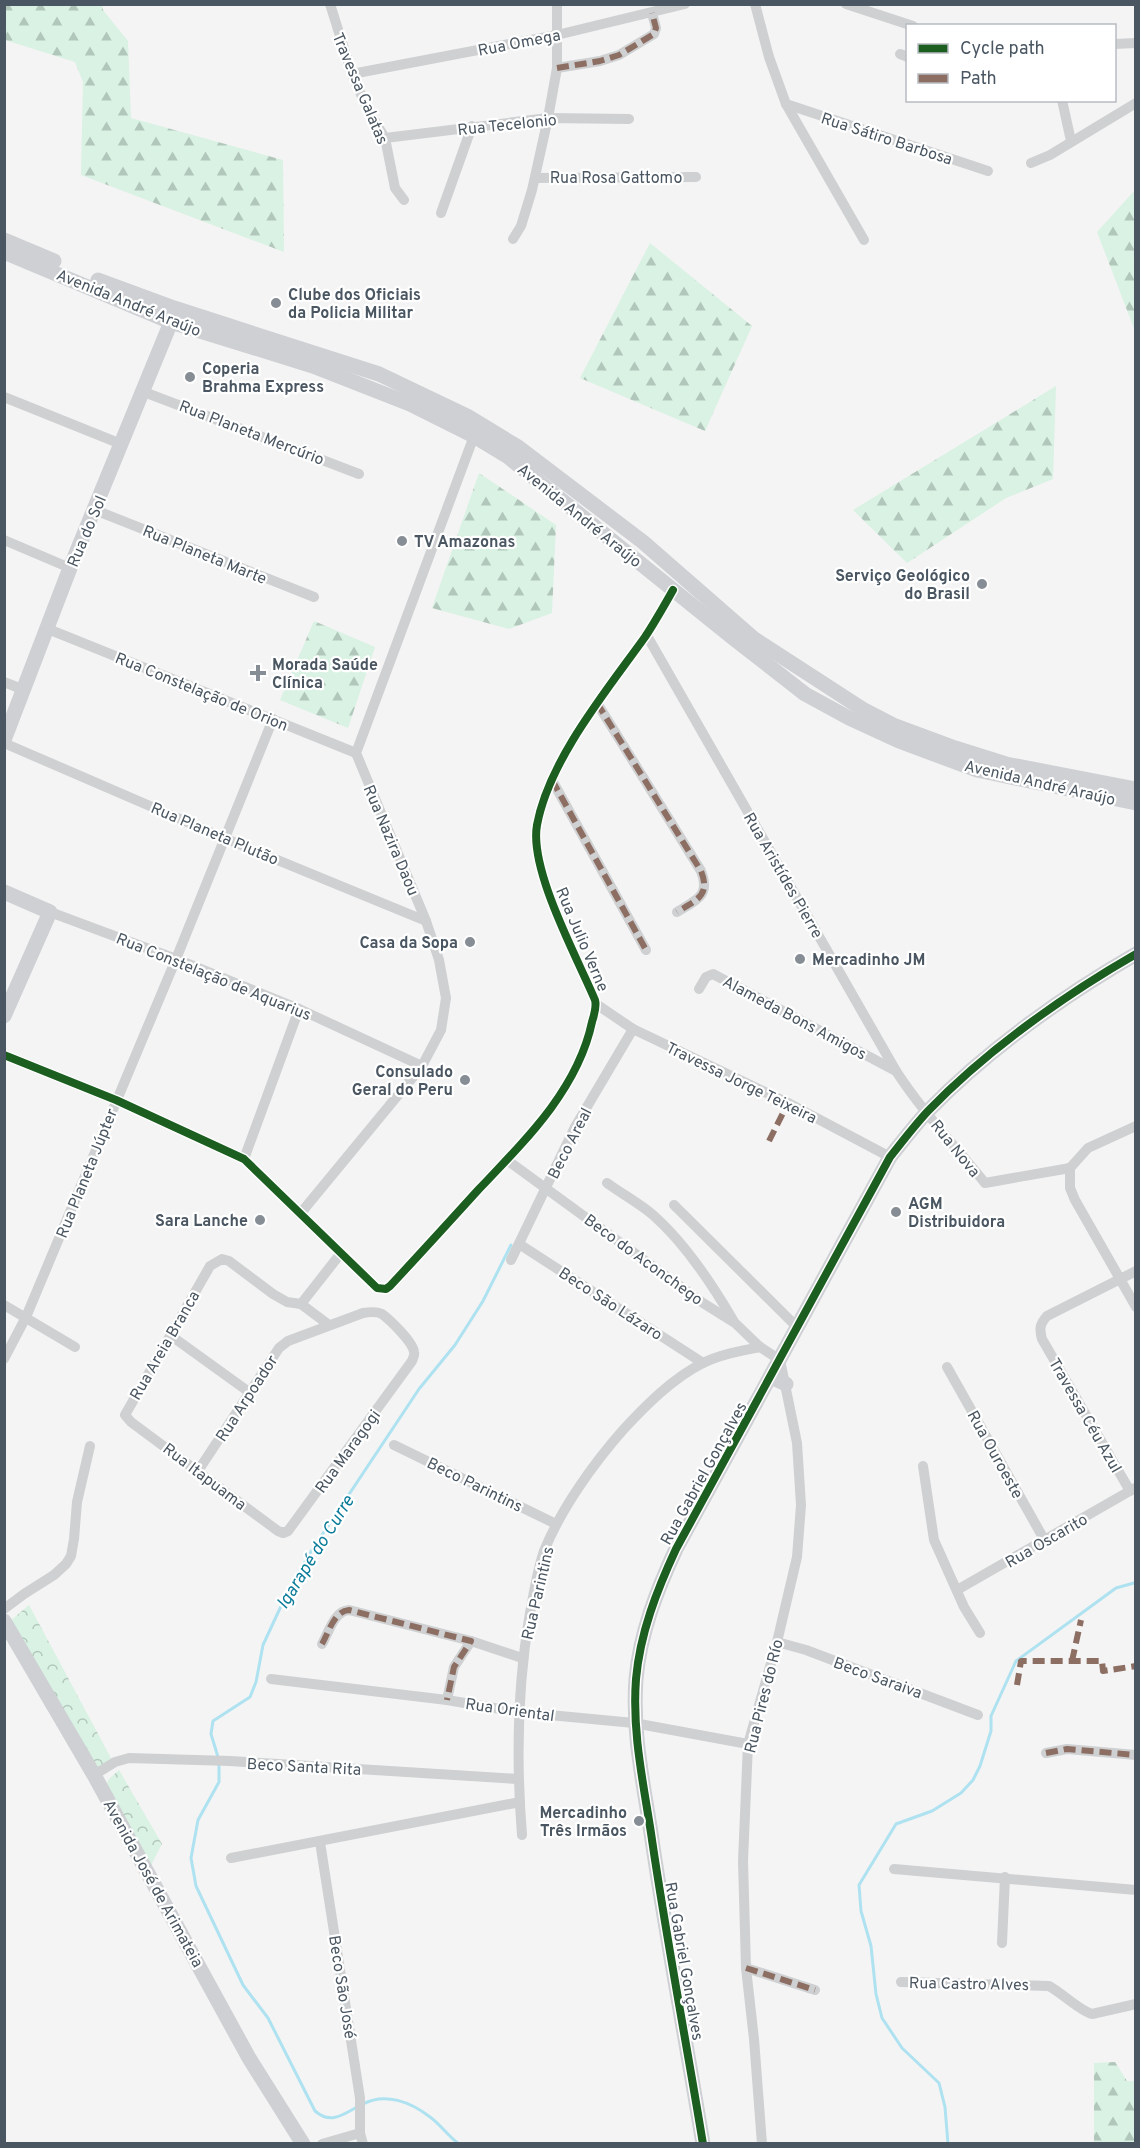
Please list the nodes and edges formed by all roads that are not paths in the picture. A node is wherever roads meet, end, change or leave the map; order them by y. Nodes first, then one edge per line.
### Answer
1 (557, 4) edge
2 (685, 4) edge
3 (754, 4) edge
4 (846, 4) edge
5 (330, 6) edge
6 (652, 13) junction
7 (907, 24) edge
8 (557, 35) junction
9 (1116, 44) edge
10 (1136, 44) edge
11 (557, 68) junction
12 (352, 74) junction
13 (1062, 102) edge
14 (1136, 103) edge
15 (786, 105) junction
16 (548, 118) junction
17 (629, 119) dead end
18 (472, 126) junction
19 (385, 138) junction
20 (1071, 141) junction
21 (1031, 163) dead end
22 (988, 171) dead end
23 (696, 177) dead end
24 (535, 178) junction
25 (404, 200) dead end
26 (441, 213) dead end
27 (513, 239) dead end
28 (4, 240) edge
29 (864, 240) dead end
30 (4, 252) edge
31 (171, 322) junction
32 (144, 392) junction
33 (4, 397) edge
34 (474, 436) junction
35 (121, 444) junction
36 (359, 474) dead end
37 (95, 510) junction
38 (4, 540) edge
39 (70, 568) junction
40 (673, 590) junction
41 (314, 597) dead end
42 (48, 629) junction
43 (646, 634) junction
44 (4, 682) edge
45 (24, 690) junction
46 (597, 703) junction
47 (273, 719) junction
48 (4, 742) edge
49 (356, 753) junction
50 (552, 780) junction
51 (1135, 797) edge
52 (224, 838) junction
53 (4, 892) edge
54 (50, 912) junction
55 (677, 912) dead end
56 (426, 921) junction
57 (646, 950) dead end
58 (1136, 954) edge
59 (176, 959) junction
60 (699, 989) dead end
61 (596, 1004) junction
62 (299, 1009) junction
63 (4, 1016) edge
64 (633, 1029) junction
65 (4, 1055) edge
66 (422, 1066) junction
67 (896, 1071) junction
68 (116, 1100) junction
69 (928, 1112) junction
70 (1136, 1126) edge
71 (890, 1157) junction
72 (244, 1159) junction
73 (507, 1160) junction
74 (1070, 1168) junction
75 (607, 1183) dead end
76 (546, 1188) junction
77 (674, 1205) dead end
78 (300, 1214) junction
79 (519, 1244) junction
80 (341, 1253) junction
81 (511, 1260) dead end
82 (1136, 1271) edge
83 (1120, 1279) junction
84 (301, 1304) junction
85 (4, 1305) edge
86 (1136, 1307) edge
87 (26, 1317) junction
88 (735, 1323) junction
89 (329, 1325) junction
90 (797, 1327) junction
91 (170, 1335) junction
92 (75, 1347) dead end
93 (760, 1347) junction
94 (4, 1359) edge
95 (780, 1360) junction
96 (412, 1361) joint
97 (703, 1363) junction
98 (947, 1367) dead end
99 (771, 1377) junction
100 (786, 1384) junction
101 (249, 1392) junction
102 (131, 1422) joint
103 (394, 1445) dead end
104 (90, 1446) dead end
105 (923, 1466) dead end
106 (198, 1471) junction
107 (1133, 1490) edge
108 (556, 1524) junction
109 (278, 1531) joint
110 (1045, 1541) junction
111 (957, 1590) junction
112 (4, 1610) edge
113 (4, 1621) edge
114 (980, 1633) dead end
115 (471, 1641) junction
116 (777, 1642) junction
117 (322, 1644) dead end
118 (522, 1658) junction
119 (271, 1679) dead end
120 (447, 1700) junction
121 (518, 1712) junction
122 (978, 1715) dead end
123 (634, 1723) junction
124 (748, 1744) junction
125 (1046, 1753) dead end
126 (1136, 1755) edge
127 (94, 1774) junction
128 (518, 1779) junction
129 (520, 1802) junction
130 (522, 1835) dead end
131 (320, 1842) junction
132 (231, 1858) dead end
133 (894, 1869) dead end
134 (1005, 1877) junction
135 (1136, 1890) edge
136 (1002, 1943) dead end
137 (746, 1968) junction
138 (901, 1982) dead end
139 (815, 1990) dead end
140 (1136, 2004) edge
141 (361, 2138) edge
142 (704, 2143) edge
143 (303, 2144) edge
144 (322, 2144) edge
145 (713, 2144) edge
146 (762, 2144) edge

1 - 8 street
2 - 6 street, Rua Omega
3 - 15 street
4 - 7 street
5 - 12 street, Travessa Galatas
6 - 8 street, Rua Omega
6 - 11 street
8 - 11 street
8 - 12 street, Rua Omega
9 - 10 street
11 - 16 street
12 - 19 street, Travessa Galatas
13 - 20 street
14 - 20 street
15 - 22 street, Rua Sátiro Barbosa
15 - 29 street
16 - 17 street, Rua Tecelonio
16 - 18 street, Rua Tecelonio
16 - 24 street
18 - 19 street, Rua Tecelonio
18 - 26 street
19 - 25 street, Travessa Galatas
20 - 21 street
23 - 24 street, Rua Rosa Gattomo
24 - 27 street
28 - 51 street, Avenida André Araújo
30 - 31 street, Avenida André Araújo
31 - 32 street, Rua do Sol
31 - 34 street, Avenida André Araújo
32 - 35 street, Rua do Sol
32 - 36 street, Rua Planeta Mercúrio
33 - 35 street
34 - 40 street, Avenida André Araújo
34 - 49 street
35 - 37 street, Rua do Sol
37 - 39 street, Rua do Sol
37 - 41 street, Rua Planeta Marte
38 - 39 street
39 - 42 street, Rua do Sol
40 - 43 street, Rua Julio Verne
40 - 51 street, Avenida André Araújo
42 - 45 street, Rua do Sol
42 - 47 street, Rua Constelação de Orion
43 - 46 street, Rua Julio Verne
43 - 67 street, Rua Aristídes Pierre
44 - 45 street
45 - 48 street, Rua do Sol
46 - 50 street, Rua Julio Verne
46 - 55 street
47 - 49 street, Rua Constelação de Orion
47 - 52 street, Rua Planeta Júpter
48 - 52 street, Rua Planeta Plutão
49 - 56 street, Rua Nazira Daou
50 - 57 street
50 - 61 street, Rua Julio Verne
52 - 56 street, Rua Planeta Plutão
52 - 59 street, Rua Planeta Júpter
53 - 54 street, Rua Constelação de Aquarius
54 - 59 street, Rua Constelação de Aquarius
54 - 63 street
56 - 66 street, Rua Nazira Daou
58 - 69 street, Rua Gabriel Gonçalves
59 - 62 street, Rua Constelação de Aquarius
59 - 68 street, Rua Planeta Júpter
60 - 67 street, Alameda Bons Amigos
61 - 64 street, Travessa Jorge Teixeira
61 - 73 street, Rua Julio Verne
62 - 66 street, Rua Constelação de Aquarius
62 - 72 street
64 - 71 street, Travessa Jorge Teixeira
64 - 76 street, Beco Areal
65 - 68 street
66 - 78 street, Rua Nazira Daou
67 - 69 street, Rua Aristídes Pierre
68 - 72 street
68 - 87 street, Rua Planeta Júpter
69 - 71 street, Rua Gabriel Gonçalves
69 - 74 street, Rua Nova
70 - 74 street
71 - 90 street, Rua Gabriel Gonçalves
72 - 78 street
73 - 76 street, Beco do Aconchego
73 - 80 street, Rua Julio Verne
74 - 83 street
75 - 88 street
76 - 79 street, Beco Areal
76 - 88 street, Beco do Aconchego
77 - 90 street
78 - 80 street
79 - 81 street, Beco Areal
79 - 97 street, Beco São Lázaro
80 - 84 street
82 - 83 street
83 - 86 street
83 - 107 street, Travessa Céu Azul
84 - 89 street
84 - 91 street, Rua Areia Branca
85 - 87 street
87 - 92 street
87 - 94 street, Rua Planeta Júpter
88 - 93 street, Beco do Aconchego
89 - 96 street, Rua Arpoador
89 - 101 street, Rua Arpoador
90 - 95 street, Rua Gabriel Gonçalves
91 - 101 street
91 - 102 street, Rua Areia Branca
93 - 95 street, Beco do Aconchego
93 - 97 street, Rua Parintins
95 - 99 street, Rua Gabriel Gonçalves
95 - 100 street, Rua Pires do Río
96 - 109 street, Rua Maragogi
97 - 108 street, Rua Parintins
98 - 110 street, Rua Ouroeste
99 - 100 street
99 - 123 street, Rua Gabriel Gonçalves
100 - 116 street, Rua Pires do Río
101 - 106 street, Rua Arpoador
102 - 106 street, Rua Itapuama
103 - 108 street, Beco Parintins
104 - 112 street
105 - 111 street
106 - 109 street, Rua Itapuama
107 - 110 street, Rua Oscarito
108 - 118 street, Rua Parintins
110 - 111 street, Rua Oscarito
111 - 114 street
113 - 127 street, Avenida José de Arimateia
115 - 117 street
115 - 118 street
115 - 120 street
116 - 122 street, Beco Saraiva
116 - 124 street, Rua Pires do Río
118 - 121 street, Rua Parintins
119 - 120 street, Rua Oriental
120 - 121 street, Rua Oriental
121 - 123 street, Rua Oriental
121 - 128 street, Rua Parintins
123 - 124 street, Rua Oriental
123 - 142 street, Rua Gabriel Gonçalves
124 - 137 street, Rua Pires do Río
125 - 126 street
127 - 128 street, Beco Santa Rita
127 - 143 street, Avenida José de Arimateia
128 - 129 street, Rua Parintins
129 - 130 street, Rua Parintins
129 - 131 street
131 - 132 street
131 - 141 street, Beco São José
133 - 134 street
134 - 135 street
134 - 136 street
137 - 139 street
137 - 146 street, Rua Pires do Río
138 - 140 street, Rua Castro Alves
141 - 144 street, Beco São José
142 - 145 street

